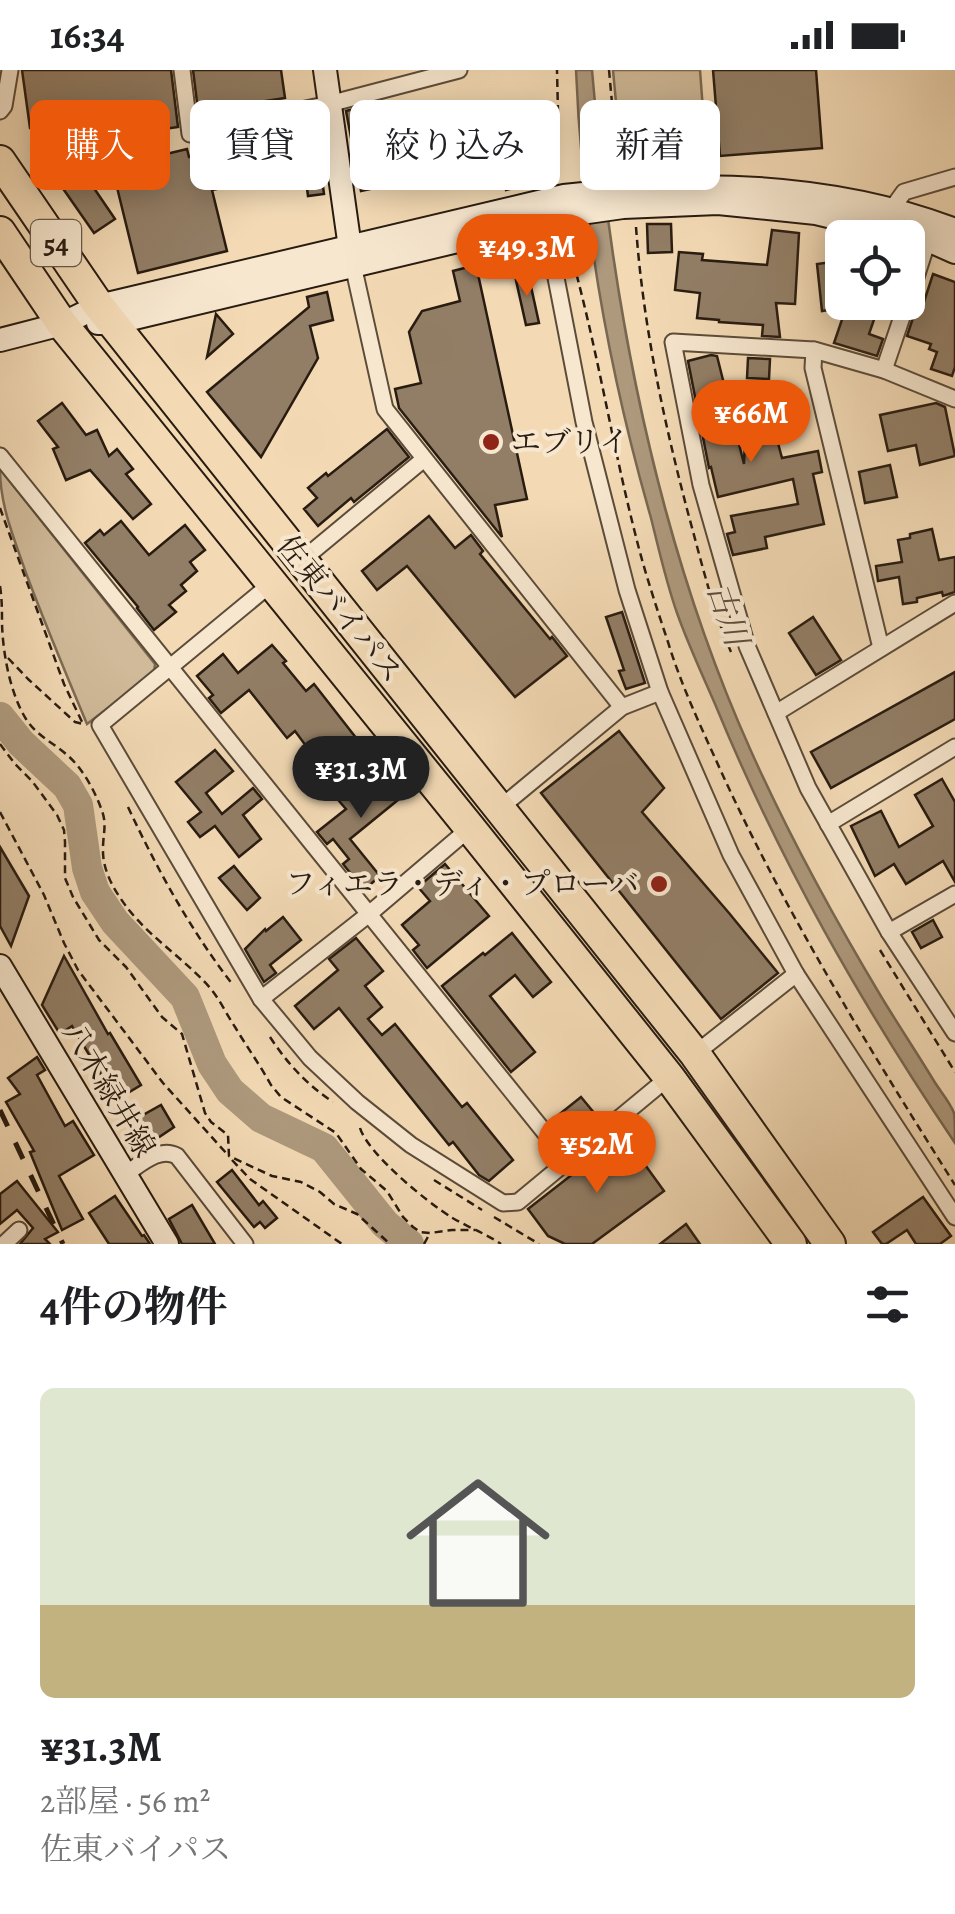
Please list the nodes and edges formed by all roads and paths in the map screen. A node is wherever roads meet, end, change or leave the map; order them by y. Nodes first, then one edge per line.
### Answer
1 (10, 70) edge
2 (182, 70) edge
3 (325, 70) edge
4 (457, 70) edge
5 (557, 70) edge
6 (610, 70) edge
7 (329, 100) edge
8 (611, 100) edge
9 (330, 104) edge
10 (0, 110) edge
11 (330, 111) edge
12 (190, 134) edge
13 (0, 161) edge
14 (955, 177) edge
15 (720, 186) edge
16 (623, 190) joint
17 (559, 209) junction
18 (891, 210) junction
19 (955, 230) edge
20 (0, 232) edge
21 (928, 240) junction
22 (925, 249) edge
23 (955, 252) edge
24 (350, 256) junction
25 (106, 314) junction
26 (901, 320) edge
27 (62, 324) junction
28 (6, 335) edge
29 (814, 350) junction
30 (0, 353) edge
31 (884, 370) junction
32 (955, 399) edge
33 (0, 456) edge
34 (424, 459) junction
35 (300, 561) junction
36 (272, 583) junction
37 (0, 586) edge
38 (955, 604) edge
39 (1, 627) edge
40 (880, 648) junction
41 (7, 657) junction
42 (170, 669) junction
43 (660, 692) junction
44 (622, 706) junction
45 (776, 713) junction
46 (83, 724) dead end
47 (0, 744) edge
48 (955, 747) edge
49 (500, 808) junction
50 (0, 812) edge
51 (828, 824) junction
52 (470, 828) junction
53 (955, 894) edge
54 (369, 914) junction
55 (889, 932) junction
56 (0, 966) edge
57 (796, 974) junction
58 (261, 999) junction
59 (955, 1033) edge
60 (695, 1054) junction
61 (669, 1078) junction
62 (359, 1122) dead end
63 (229, 1156) junction
64 (567, 1160) junction
65 (124, 1175) junction
66 (955, 1185) edge
67 (955, 1217) edge
68 (18, 1230) dead end
69 (474, 1230) junction
70 (430, 1233) junction
71 (4, 1244) edge
72 (167, 1244) edge
73 (244, 1244) edge
74 (342, 1244) edge
75 (390, 1244) edge
76 (424, 1244) edge
77 (500, 1244) edge
78 (791, 1244) edge
79 (830, 1244) edge

1 - 10 street
2 - 12 street
3 - 7 street
4 - 9 street
5 - 17 path
6 - 8 path
11 - 24 street
13 - 25 highway, 佐東バイパス / 54
14 - 18 street
15 - 18 street
16 - 17 street
16 - 21 street
17 - 24 street
17 - 43 street
17 - 66 path
18 - 19 street
20 - 27 highway, 佐東バイパス / 54
21 - 22 street
21 - 23 street
24 - 25 street
24 - 34 street
25 - 27 street
25 - 35 highway, 佐東バイパス / 54
26 - 31 street
27 - 28 street
27 - 36 highway, 佐東バイパス / 54
28 - 30 street
29 - 31 street
29 - 40 street
29 - 45 street
31 - 32 street
33 - 42 street
34 - 35 street
34 - 44 street
35 - 49 highway, 佐東バイパス / 54
36 - 42 street
36 - 52 highway, 佐東バイパス / 54
37 - 39 path
38 - 40 street
39 - 41 path
40 - 45 street
41 - 46 path
41 - 70 path
42 - 54 street
42 - 58 street
43 - 44 street
43 - 57 street
44 - 49 street
45 - 51 street
47 - 63 path
48 - 51 street
49 - 60 highway, 佐東バイパス / 54
50 - 63 path
51 - 55 street
52 - 54 street
52 - 61 highway, 佐東バイパス / 54
53 - 55 street
54 - 58 street
54 - 64 street
55 - 59 street
56 - 65 street, 八木緑井線
57 - 60 street
57 - 67 street
58 - 64 street
60 - 79 highway, 佐東バイパス / 54
61 - 64 street
61 - 78 highway, 佐東バイパス / 54
62 - 69 path
63 - 74 path
63 - 75 path
65 - 72 street, 八木緑井線
65 - 73 street
68 - 71 street
69 - 70 path
69 - 77 path
70 - 76 path

